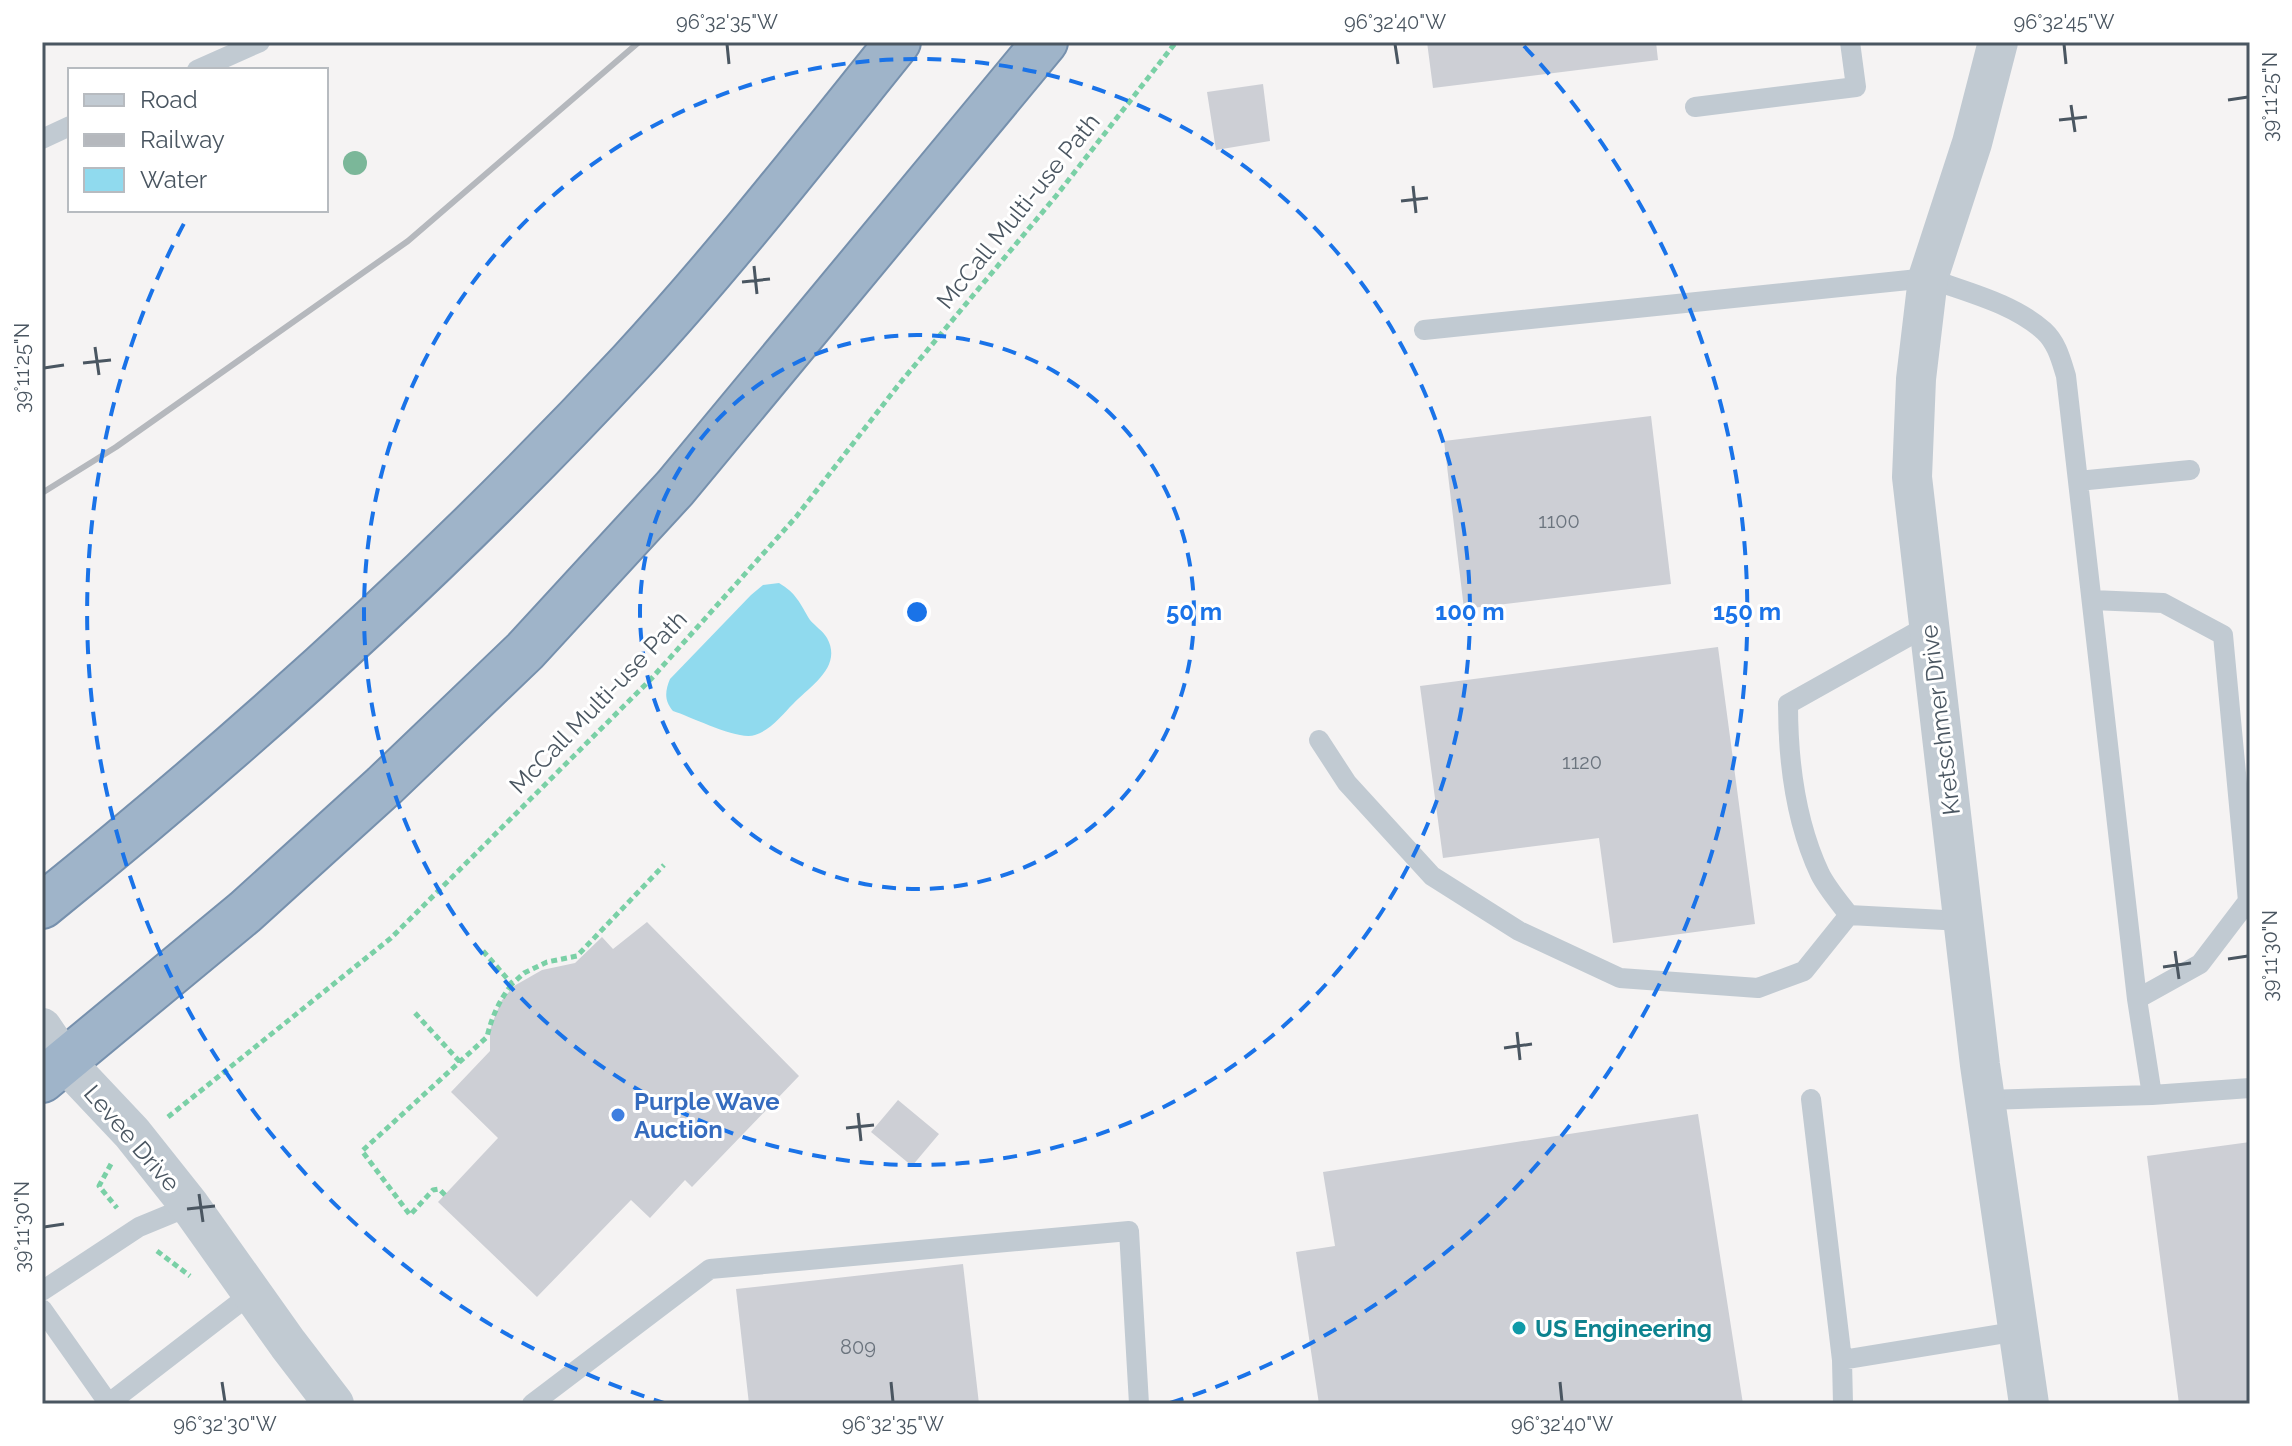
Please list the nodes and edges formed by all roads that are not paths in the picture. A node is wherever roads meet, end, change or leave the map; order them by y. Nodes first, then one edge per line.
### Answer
1 (260, 42) edge
2 (898, 42) edge
3 (1045, 42) edge
4 (1850, 42) edge
5 (1998, 42) edge
6 (202, 68) edge
7 (1695, 107) dead end
8 (68, 127) edge
9 (42, 139) edge
10 (1928, 278) junction
11 (1424, 330) dead end
12 (2190, 470) dead end
13 (2078, 481) junction
14 (2092, 600) junction
15 (1929, 625) junction
16 (1319, 740) dead end
17 (42, 906) edge
18 (1849, 915) junction
19 (1963, 921) junction
20 (2137, 999) junction
21 (50, 1056) edge
22 (2250, 1088) edge
23 (2152, 1095) junction
24 (1811, 1099) dead end
25 (1986, 1100) junction
26 (190, 1206) junction
27 (42, 1291) edge
28 (239, 1302) junction
29 (42, 1309) edge
30 (2019, 1331) junction
31 (1842, 1360) junction
32 (108, 1404) edge
33 (334, 1404) edge
34 (532, 1404) edge
35 (1139, 1404) edge
36 (1843, 1404) edge
37 (2029, 1404) edge

1 - 6 lane
2 - 17 highway
3 - 21 highway
4 - 7 lane
5 - 10 street, Kretschmer Drive
8 - 9 lane
10 - 11 lane
10 - 13 lane
10 - 15 street, Kretschmer Drive
12 - 13 lane
13 - 14 lane
14 - 20 lane
14 - 20 lane
15 - 18 lane
15 - 19 street, Kretschmer Drive
16 - 18 lane
18 - 19 lane
19 - 25 street, Kretschmer Drive
20 - 23 lane
21 - 26 street, Levee Drive
22 - 23 lane
23 - 25 lane
24 - 31 lane
25 - 30 street, Kretschmer Drive
26 - 27 lane
26 - 28 street, Levee Drive
28 - 32 lane
28 - 33 street, Levee Drive
29 - 32 lane
30 - 31 lane
30 - 37 street, Kretschmer Drive
31 - 36 lane
34 - 35 lane

